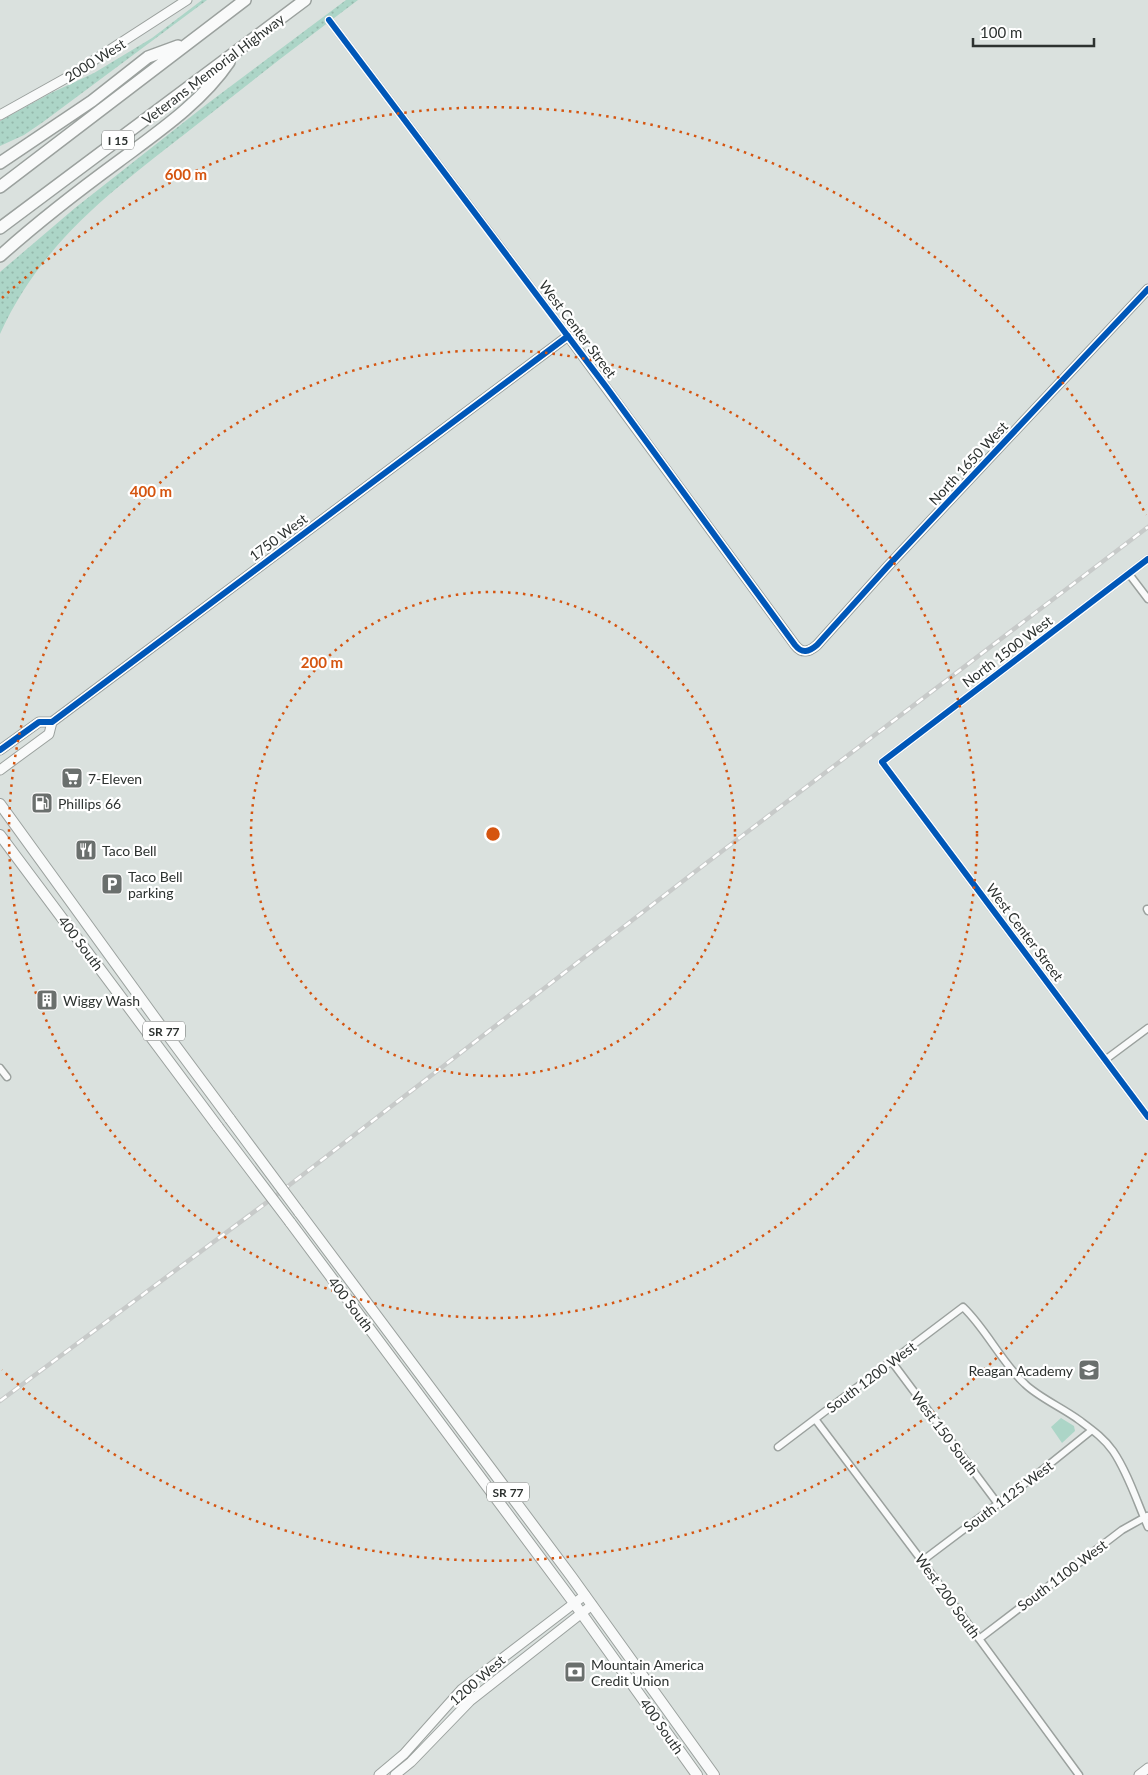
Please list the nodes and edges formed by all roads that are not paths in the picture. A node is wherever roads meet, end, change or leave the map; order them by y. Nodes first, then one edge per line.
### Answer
1 (187, 0) edge
2 (246, 0) edge
3 (305, 0) edge
4 (330, 20) dead end
5 (189, 42) junction
6 (236, 52) junction
7 (0, 115) edge
8 (0, 163) edge
9 (0, 187) edge
10 (0, 228) edge
11 (0, 256) edge
12 (1148, 289) edge
13 (568, 336) junction
14 (1148, 559) edge
15 (1129, 574) junction
16 (1148, 599) edge
17 (805, 652) joint
18 (52, 722) junction
19 (0, 750) edge
20 (882, 762) joint
21 (0, 770) edge
22 (0, 804) edge
23 (0, 835) edge
24 (1148, 1028) edge
25 (1105, 1060) junction
26 (0, 1068) edge
27 (7, 1077) dead end
28 (1148, 1117) edge
29 (892, 1362) junction
30 (815, 1419) junction
31 (1092, 1430) junction
32 (778, 1447) dead end
33 (998, 1504) junction
34 (1146, 1517) edge
35 (1148, 1527) edge
36 (922, 1561) junction
37 (585, 1595) junction
38 (574, 1603) junction
39 (592, 1605) junction
40 (581, 1613) junction
41 (979, 1639) junction
42 (1148, 1768) edge
43 (379, 1775) edge
44 (395, 1775) edge
45 (697, 1775) edge
46 (714, 1775) edge
47 (1079, 1775) edge
48 (1139, 1775) edge

1 - 7 street, 2000 West
2 - 5 highway, I 15
3 - 6 highway, Veterans Memorial Highway / I 15
4 - 13 street, West Center Street
5 - 8 highway
5 - 9 highway, I 15
6 - 10 highway, Veterans Memorial Highway / I 15
6 - 11 highway
12 - 17 street, North 1650 West
13 - 17 street, West Center Street
13 - 18 street, 1750 West
14 - 15 street, North 1500 West
15 - 16 street
15 - 20 street, North 1500 West
18 - 19 street, 1750 West
18 - 21 street, 1750 West
20 - 25 street, West Center Street
22 - 37 main road, 400 South / SR 77, bridge
23 - 38 main road, 400 South / SR 77, bridge
24 - 25 street
25 - 28 street, West Center Street
26 - 27 street
29 - 30 street, South 1200 West
29 - 31 street, South 1200 West
29 - 33 street, West 150 South
30 - 32 street, South 1200 West
30 - 36 street, West 200 South
31 - 33 street, South 1125 West
31 - 34 street
33 - 36 street, South 1125 West
34 - 35 street
34 - 41 street, South 1100 West
36 - 41 street, West 200 South
37 - 38 street, 1200 West
37 - 39 main road, 400 South / SR 77
38 - 40 main road, 400 South / SR 77
38 - 43 street, 1200 West
39 - 40 street, 1200 West
39 - 46 main road, 400 South / SR 77
40 - 44 street, 1200 West
40 - 45 main road, 400 South / SR 77
41 - 47 street, West 200 South
42 - 48 street

